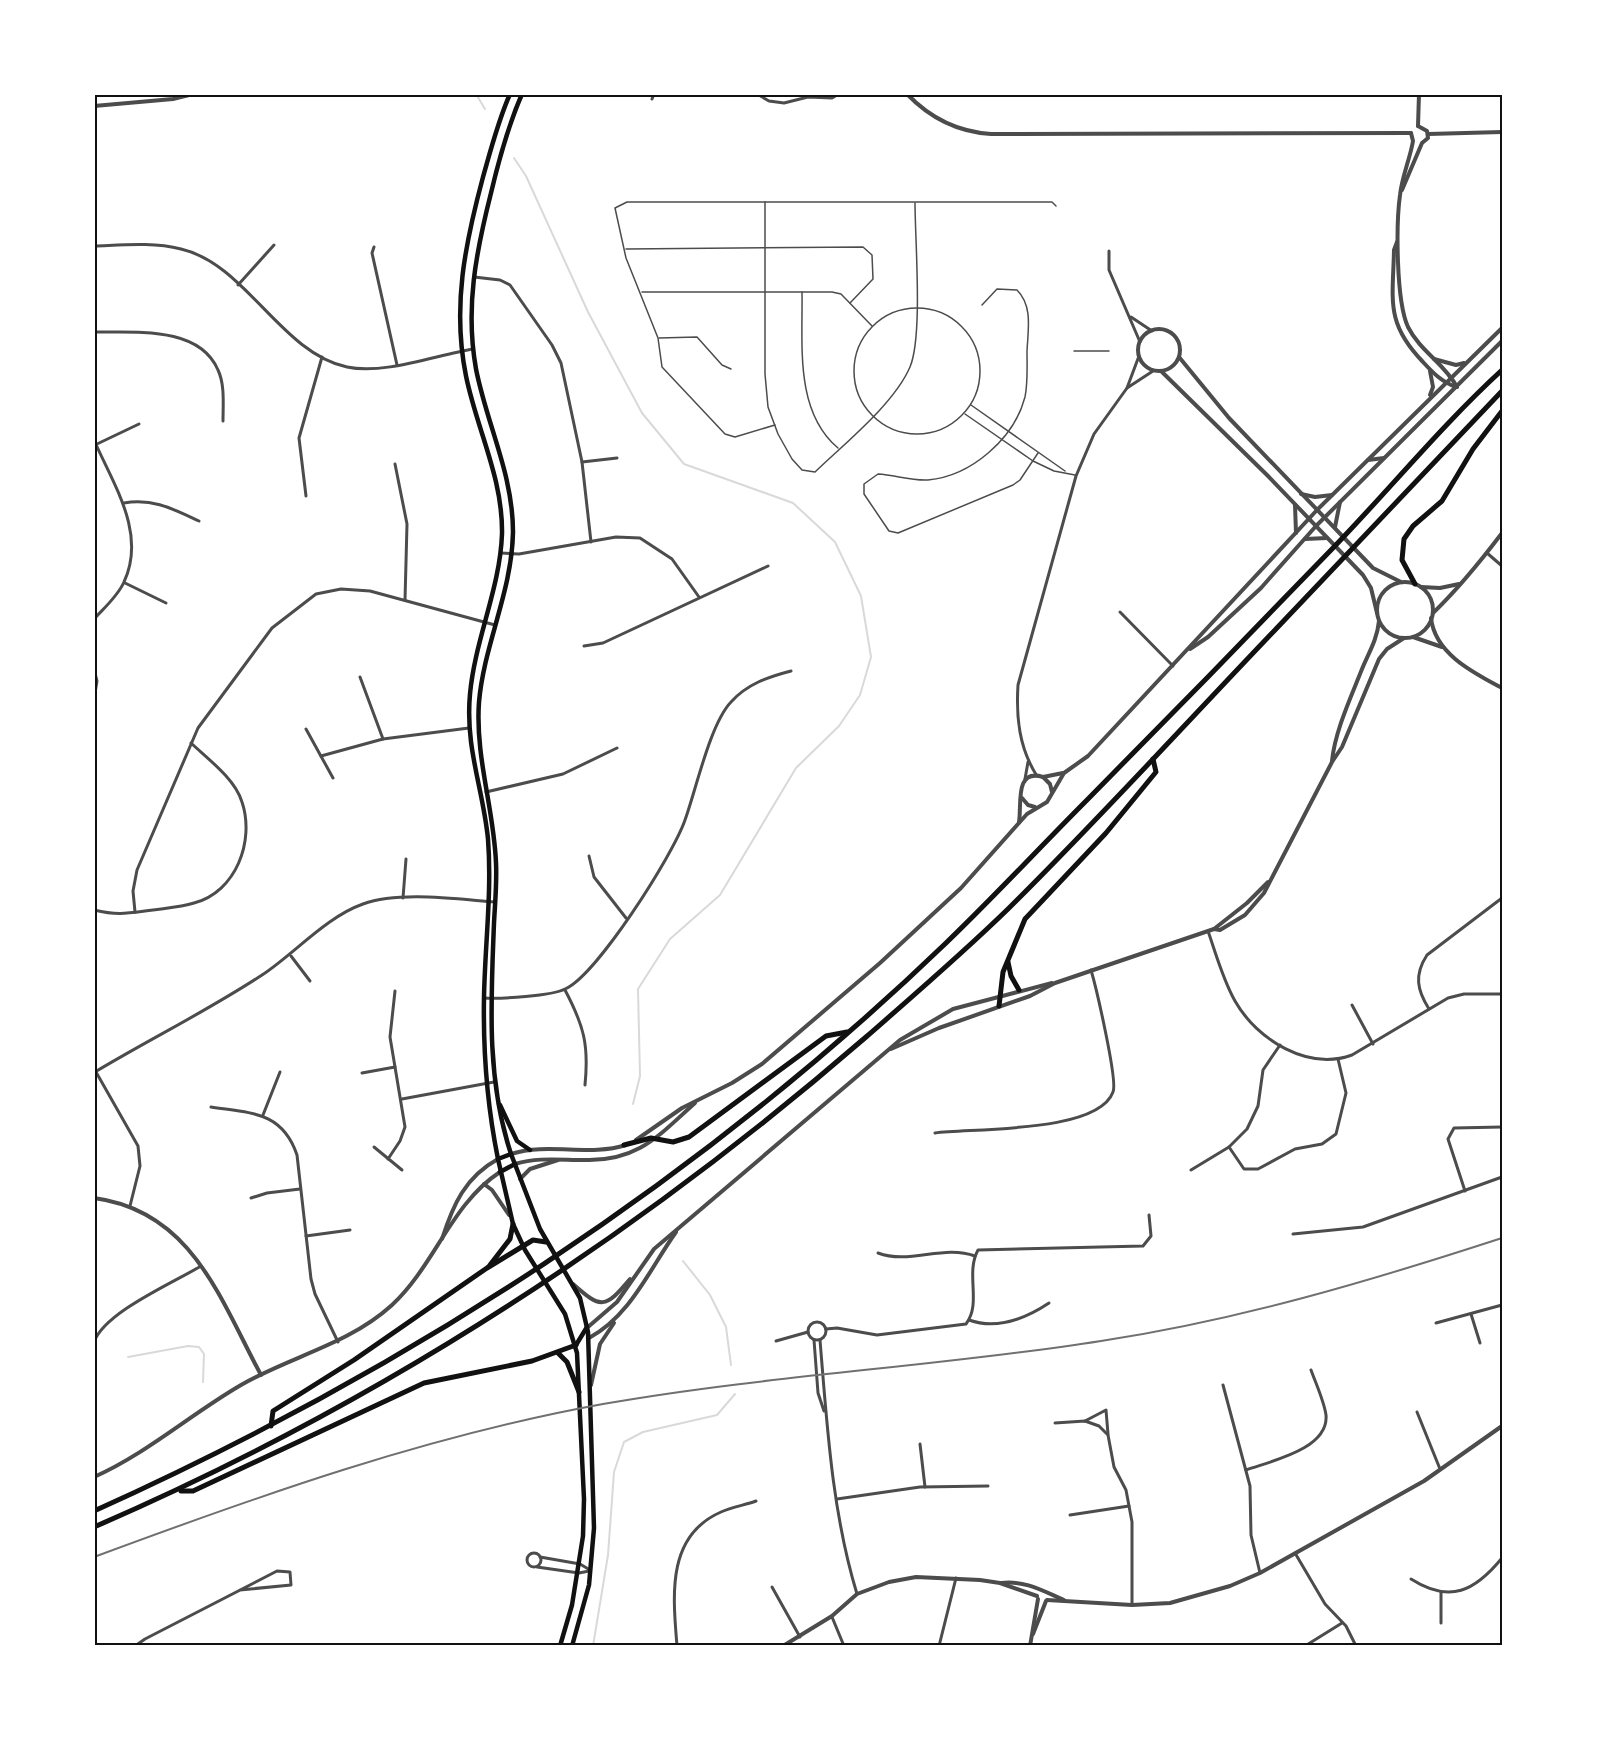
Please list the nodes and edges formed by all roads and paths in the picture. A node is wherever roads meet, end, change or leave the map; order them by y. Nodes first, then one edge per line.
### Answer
1 (158, 94) edge
2 (193, 94) edge
3 (510, 94) edge
4 (522, 94) edge
5 (654, 94) edge
6 (757, 94) edge
7 (814, 94) edge
8 (839, 94) edge
9 (908, 94) edge
10 (1419, 94) edge
11 (808, 97) junction
12 (652, 99) dead end
13 (160, 100) junction
14 (94, 106) edge
15 (1418, 126) junction
16 (1503, 132) edge
17 (1411, 133) junction
18 (1428, 134) junction
19 (1413, 141) junction
20 (1422, 143) junction
21 (1400, 195) junction
22 (765, 201) junction
23 (915, 202) junction
24 (1056, 206) dead end
25 (1397, 241) junction
26 (274, 245) dead end
27 (94, 246) edge
28 (765, 247) junction
29 (374, 248) dead end
30 (624, 249) junction
31 (1109, 251) dead end
32 (473, 277) junction
33 (238, 285) junction
34 (765, 291) junction
35 (802, 291) junction
36 (641, 292) junction
37 (850, 303) junction
38 (982, 304) dead end
39 (916, 307) junction
40 (1129, 316) junction
41 (872, 326) junction
42 (1503, 328) edge
43 (1152, 331) junction
44 (94, 332) edge
45 (658, 338) junction
46 (1503, 341) edge
47 (1140, 342) junction
48 (473, 349) junction
49 (462, 351) junction
50 (1074, 351) dead end
51 (1108, 351) dead end
52 (322, 357) junction
53 (1139, 357) junction
54 (1179, 357) junction
55 (1433, 358) junction
56 (1464, 363) junction
57 (397, 365) junction
58 (731, 369) dead end
59 (1503, 369) edge
60 (1430, 370) junction
61 (1153, 371) junction
62 (1161, 371) junction
63 (1451, 376) junction
64 (1445, 383) junction
65 (1456, 387) junction
66 (1127, 388) junction
67 (1503, 390) edge
68 (1429, 399) junction
69 (970, 405) junction
70 (1503, 411) edge
71 (965, 413) junction
72 (871, 416) junction
73 (223, 421) dead end
74 (139, 424) dead end
75 (774, 425) junction
76 (1007, 432) junction
77 (1001, 439) junction
78 (95, 442) edge
79 (838, 449) junction
80 (1038, 453) junction
81 (617, 458) dead end
82 (1385, 458) junction
83 (1368, 460) junction
84 (1033, 461) junction
85 (582, 462) junction
86 (394, 464) dead end
87 (1066, 472) junction
88 (1076, 476) junction
89 (1301, 494) junction
90 (1333, 495) junction
91 (306, 496) dead end
92 (1340, 502) junction
93 (124, 503) junction
94 (1294, 504) junction
95 (1317, 510) junction
96 (1324, 518) junction
97 (1309, 519) junction
98 (199, 521) dead end
99 (1316, 526) junction
100 (1335, 528) junction
101 (1296, 533) junction
102 (1503, 533) edge
103 (1328, 538) junction
104 (1303, 540) junction
105 (591, 542) junction
106 (500, 553) junction
107 (1487, 553) junction
108 (512, 554) junction
109 (768, 566) dead end
110 (1503, 566) edge
111 (1401, 582) junction
112 (124, 583) junction
113 (1459, 584) junction
114 (1418, 585) junction
115 (699, 597) junction
116 (405, 600) junction
117 (166, 603) dead end
118 (1120, 612) dead end
119 (1377, 613) junction
120 (1432, 616) junction
121 (94, 619) edge
122 (1379, 619) junction
123 (485, 623) junction
124 (496, 626) junction
125 (1412, 637) junction
126 (1404, 638) junction
127 (584, 646) dead end
128 (1443, 648) junction
129 (1187, 651) junction
130 (1173, 666) junction
131 (94, 669) edge
132 (790, 671) dead end
133 (360, 677) dead end
134 (1503, 688) edge
135 (94, 699) edge
136 (1347, 710) junction
137 (1356, 713) junction
138 (469, 728) junction
139 (306, 729) dead end
140 (382, 739) junction
141 (191, 742) junction
142 (618, 748) dead end
143 (321, 756) junction
144 (1154, 759) junction
145 (1029, 762) junction
146 (1332, 762) junction
147 (1064, 773) junction
148 (1038, 776) junction
149 (1043, 777) junction
150 (333, 778) dead end
151 (1025, 780) junction
152 (487, 792) junction
153 (1052, 792) junction
154 (479, 794) junction
155 (1022, 798) junction
156 (1035, 807) junction
157 (1019, 823) junction
158 (589, 856) dead end
159 (406, 859) dead end
160 (1269, 882) junction
161 (404, 898) junction
162 (1503, 898) edge
163 (487, 901) junction
164 (495, 902) junction
165 (1246, 903) junction
166 (1251, 909) junction
167 (94, 910) edge
168 (135, 912) junction
169 (627, 918) junction
170 (1214, 929) junction
171 (1208, 931) junction
172 (291, 956) junction
173 (1008, 961) junction
174 (1091, 970) junction
175 (310, 981) dead end
176 (1055, 983) junction
177 (565, 990) junction
178 (1019, 990) junction
179 (395, 991) dead end
180 (1503, 994) edge
181 (1000, 996) junction
182 (484, 998) junction
183 (491, 998) junction
184 (1352, 1005) dead end
185 (999, 1006) junction
186 (1429, 1010) junction
187 (849, 1032) junction
188 (1373, 1044) junction
189 (1280, 1046) junction
190 (891, 1048) junction
191 (1338, 1059) junction
192 (395, 1067) junction
193 (95, 1071) edge
194 (280, 1072) dead end
195 (362, 1072) dead end
196 (494, 1082) junction
197 (486, 1084) junction
198 (585, 1085) dead end
199 (495, 1091) junction
200 (402, 1099) junction
201 (698, 1100) junction
202 (211, 1107) dead end
203 (263, 1115) junction
204 (1503, 1127) edge
205 (935, 1133) dead end
206 (658, 1139) junction
207 (624, 1145) junction
208 (374, 1147) dead end
209 (1229, 1147) junction
210 (530, 1150) junction
211 (511, 1154) junction
212 (388, 1159) junction
213 (498, 1159) junction
214 (562, 1159) junction
215 (515, 1164) junction
216 (402, 1170) dead end
217 (1191, 1170) dead end
218 (500, 1172) junction
219 (1503, 1177) edge
220 (520, 1179) junction
221 (483, 1184) junction
222 (300, 1189) junction
223 (1465, 1191) junction
224 (94, 1198) edge
225 (251, 1198) dead end
226 (130, 1206) junction
227 (1149, 1215) dead end
228 (510, 1216) junction
229 (513, 1224) junction
230 (680, 1227) junction
231 (350, 1230) dead end
232 (1293, 1234) dead end
233 (306, 1236) junction
234 (441, 1242) junction
235 (546, 1242) junction
236 (523, 1247) junction
237 (878, 1253) dead end
238 (975, 1256) junction
239 (202, 1266) junction
240 (487, 1269) junction
241 (638, 1269) junction
242 (572, 1283) junction
243 (1049, 1303) dead end
244 (1503, 1305) edge
245 (622, 1313) junction
246 (1471, 1314) junction
247 (969, 1320) junction
248 (1436, 1323) dead end
249 (588, 1327) junction
250 (826, 1329) junction
251 (808, 1332) junction
252 (589, 1338) junction
253 (814, 1340) junction
254 (820, 1340) junction
255 (776, 1341) dead end
256 (94, 1342) edge
257 (338, 1342) junction
258 (1480, 1343) dead end
259 (576, 1345) junction
260 (558, 1353) junction
261 (1311, 1370) dead end
262 (261, 1375) junction
263 (1223, 1385) dead end
264 (590, 1390) junction
265 (579, 1392) junction
266 (1417, 1412) dead end
267 (825, 1415) junction
268 (1085, 1421) junction
269 (1055, 1423) dead end
270 (270, 1426) junction
271 (1503, 1426) edge
272 (1108, 1436) junction
273 (920, 1444) dead end
274 (1441, 1469) junction
275 (1246, 1470) junction
276 (94, 1477) edge
277 (988, 1486) dead end
278 (925, 1487) junction
279 (178, 1491) junction
280 (837, 1499) junction
281 (756, 1501) dead end
282 (1129, 1506) junction
283 (94, 1510) edge
284 (1070, 1515) dead end
285 (94, 1527) edge
286 (1295, 1553) junction
287 (540, 1557) junction
288 (1503, 1558) edge
289 (580, 1564) junction
290 (537, 1567) junction
291 (591, 1570) junction
292 (579, 1573) junction
293 (1260, 1573) junction
294 (957, 1578) junction
295 (1411, 1579) dead end
296 (1000, 1583) junction
297 (772, 1587) dead end
298 (240, 1590) junction
299 (1041, 1590) junction
300 (1441, 1593) junction
301 (857, 1594) junction
302 (1049, 1594) junction
303 (1038, 1598) junction
304 (1047, 1601) junction
305 (1066, 1602) junction
306 (1132, 1605) junction
307 (832, 1616) junction
308 (1342, 1623) junction
309 (1441, 1623) dead end
310 (800, 1637) junction
311 (1030, 1644) edge
312 (135, 1646) edge
313 (560, 1646) edge
314 (572, 1646) edge
315 (677, 1646) edge
316 (783, 1646) edge
317 (844, 1646) edge
318 (939, 1646) edge
319 (1305, 1646) edge
320 (1356, 1646) edge

1 - 13 street
2 - 13 street
3 - 49 main road
4 - 32 main road
5 - 12 street
6 - 11 street
7 - 11 street
8 - 11 street
9 - 17 street
10 - 15 street
13 - 14 street
15 - 17 street
15 - 18 street
16 - 18 street
17 - 19 street
18 - 20 street
19 - 20 street
19 - 21 street
20 - 21 street
21 - 25 street
22 - 23 lane
22 - 28 lane
22 - 30 lane
23 - 24 lane
23 - 39 lane
25 - 55 street
25 - 60 street
26 - 33 street
27 - 33 street
28 - 30 lane
28 - 34 lane
28 - 37 lane
29 - 57 street
30 - 36 lane
31 - 40 street
32 - 48 main road
32 - 85 street
33 - 52 street
34 - 35 lane
34 - 36 lane
34 - 75 lane
35 - 37 lane
35 - 79 lane
36 - 45 lane
37 - 41 lane
38 - 76 lane
39 - 41 lane
39 - 69 lane
39 - 72 lane
40 - 43 street
40 - 47 street
41 - 72 lane
42 - 56 street
43 - 47 street
43 - 54 street
44 - 73 street
45 - 58 lane
45 - 75 lane
46 - 65 street
47 - 53 street
48 - 49 street
48 - 108 main road
49 - 57 street
49 - 106 main road
50 - 51 lane
52 - 57 street
52 - 91 street
53 - 61 street
53 - 66 street
54 - 62 street
54 - 89 street
55 - 56 street
55 - 63 street
56 - 63 street
59 - 187 highway
60 - 64 street
60 - 68 street
61 - 62 street
61 - 66 street
62 - 94 street
63 - 64 street
63 - 65 street
64 - 65 street
64 - 68 street
65 - 82 street
66 - 88 street
67 - 144 highway
68 - 83 street
69 - 71 lane
69 - 76 lane
70 - 114 highway
71 - 72 lane
71 - 77 lane
72 - 79 lane
74 - 78 street
75 - 79 lane
76 - 77 lane
76 - 80 lane
77 - 84 lane
77 - 84 lane
78 - 93 street
80 - 84 lane
80 - 87 lane
81 - 85 street
82 - 83 street
82 - 92 street
83 - 90 street
84 - 87 lane
85 - 105 street
86 - 116 street
87 - 88 lane
88 - 145 street
89 - 90 street
89 - 95 street
90 - 95 street
92 - 96 street
92 - 100 street
93 - 98 street
93 - 112 street
94 - 97 street
94 - 101 street
95 - 96 street
95 - 97 street
96 - 99 street
96 - 100 street
97 - 99 street
97 - 101 street
99 - 103 street
99 - 104 street
100 - 111 street
101 - 129 street
102 - 107 street
103 - 104 street
103 - 119 street
104 - 129 street
105 - 108 street
105 - 115 street
106 - 108 street
106 - 123 main road
107 - 110 street
107 - 113 street
108 - 124 main road
109 - 115 street
111 - 114 street
111 - 119 street
112 - 117 street
112 - 121 street
113 - 114 street
113 - 120 street
114 - 120 street
115 - 127 street
116 - 123 street
116 - 141 street
118 - 130 street
119 - 122 street
120 - 125 street
120 - 128 street
122 - 126 street
122 - 136 street
123 - 124 street
123 - 138 main road
124 - 152 main road
125 - 126 street
125 - 128 street
126 - 137 street
128 - 134 street
129 - 130 street
130 - 147 street
131 - 135 street
132 - 169 street
133 - 140 street
136 - 137 street
136 - 146 street
137 - 146 street
138 - 140 street
138 - 154 main road
139 - 143 street
140 - 143 street
141 - 168 street
141 - 168 street
142 - 152 street
143 - 150 street
144 - 173 highway
144 - 279 highway
145 - 148 street
145 - 151 street
146 - 160 street
147 - 149 street
147 - 153 street
148 - 149 street
148 - 151 street
149 - 153 street
151 - 155 street
152 - 154 street
152 - 164 main road
153 - 156 street
154 - 163 main road
155 - 156 street
155 - 157 street
156 - 157 street
157 - 201 street
158 - 169 street
159 - 161 street
160 - 165 street
160 - 166 street
161 - 163 street
161 - 172 street
162 - 186 street
163 - 164 street
163 - 182 main road
164 - 183 main road
165 - 166 street
165 - 170 street
166 - 170 street
167 - 168 street
169 - 177 street
170 - 171 street
171 - 174 street
171 - 189 street
172 - 175 street
172 - 193 street
173 - 178 highway
173 - 181 highway
174 - 176 street
174 - 205 street
176 - 178 street
176 - 185 street
177 - 183 street
177 - 198 street
178 - 181 street
179 - 192 street
180 - 186 street
181 - 185 highway
181 - 190 street
182 - 183 street
182 - 197 main road
183 - 196 main road
184 - 188 street
185 - 190 street
186 - 188 street
187 - 206 highway
187 - 270 highway
188 - 191 street
189 - 191 street
189 - 209 street
190 - 230 street
191 - 209 street
192 - 195 street
192 - 200 street
193 - 226 street
194 - 203 street
196 - 197 street
196 - 199 main road
197 - 200 street
197 - 213 main road
199 - 210 main road
199 - 211 main road
200 - 212 street
201 - 206 street
201 - 207 street
202 - 203 street
203 - 222 street
204 - 223 street
206 - 207 highway
206 - 214 street
207 - 210 street
208 - 212 street
209 - 217 street
210 - 211 street
211 - 213 main road
211 - 215 main road
212 - 216 street
213 - 218 main road
213 - 234 street
214 - 215 street
214 - 220 street
215 - 218 main road
215 - 220 main road
218 - 221 street
218 - 228 main road
219 - 223 street
220 - 235 main road
221 - 228 street
221 - 234 street
222 - 225 street
222 - 233 street
223 - 232 street
224 - 226 street
226 - 239 street
227 - 238 street
228 - 229 main road
229 - 236 main road
229 - 240 highway
230 - 241 street
230 - 245 street
231 - 233 street
233 - 257 street
234 - 257 street
235 - 236 highway
235 - 242 main road
236 - 240 highway
236 - 259 main road
237 - 238 street
238 - 247 street
239 - 256 street
239 - 262 street
240 - 270 highway
241 - 242 street
241 - 249 street
242 - 249 main road
243 - 247 street
244 - 246 street
245 - 252 street
245 - 264 street
246 - 248 street
246 - 258 street
247 - 250 street
249 - 252 main road
249 - 259 main road
250 - 251 street
250 - 254 street
251 - 253 street
251 - 255 street
252 - 259 main road
252 - 264 main road
253 - 254 street
253 - 267 street
254 - 267 street
257 - 262 street
259 - 260 highway
259 - 265 main road
260 - 265 highway
260 - 279 highway
261 - 275 street
262 - 276 street
263 - 275 street
264 - 291 main road
265 - 289 main road
266 - 274 street
267 - 280 street
268 - 269 street
268 - 272 street
268 - 272 street
270 - 283 highway
271 - 274 street
272 - 282 street
273 - 278 street
274 - 286 street
275 - 293 street
277 - 278 street
278 - 280 street
279 - 285 highway
280 - 301 street
281 - 315 street
282 - 284 street
282 - 306 street
286 - 293 street
286 - 308 street
287 - 289 street
287 - 290 street
287 - 290 street
288 - 300 street
289 - 291 street
289 - 292 main road
290 - 292 street
291 - 292 street
291 - 314 main road
292 - 313 main road
293 - 306 street
294 - 296 street
294 - 301 street
294 - 318 street
295 - 300 street
296 - 299 street
296 - 303 street
297 - 310 street
298 - 298 street
298 - 312 street
299 - 302 street
299 - 303 street
300 - 309 street
301 - 307 street
302 - 304 street
302 - 305 street
303 - 304 street
303 - 311 street
304 - 305 street
304 - 311 street
305 - 306 street
307 - 310 street
307 - 317 street
308 - 319 street
308 - 320 street
310 - 316 street

